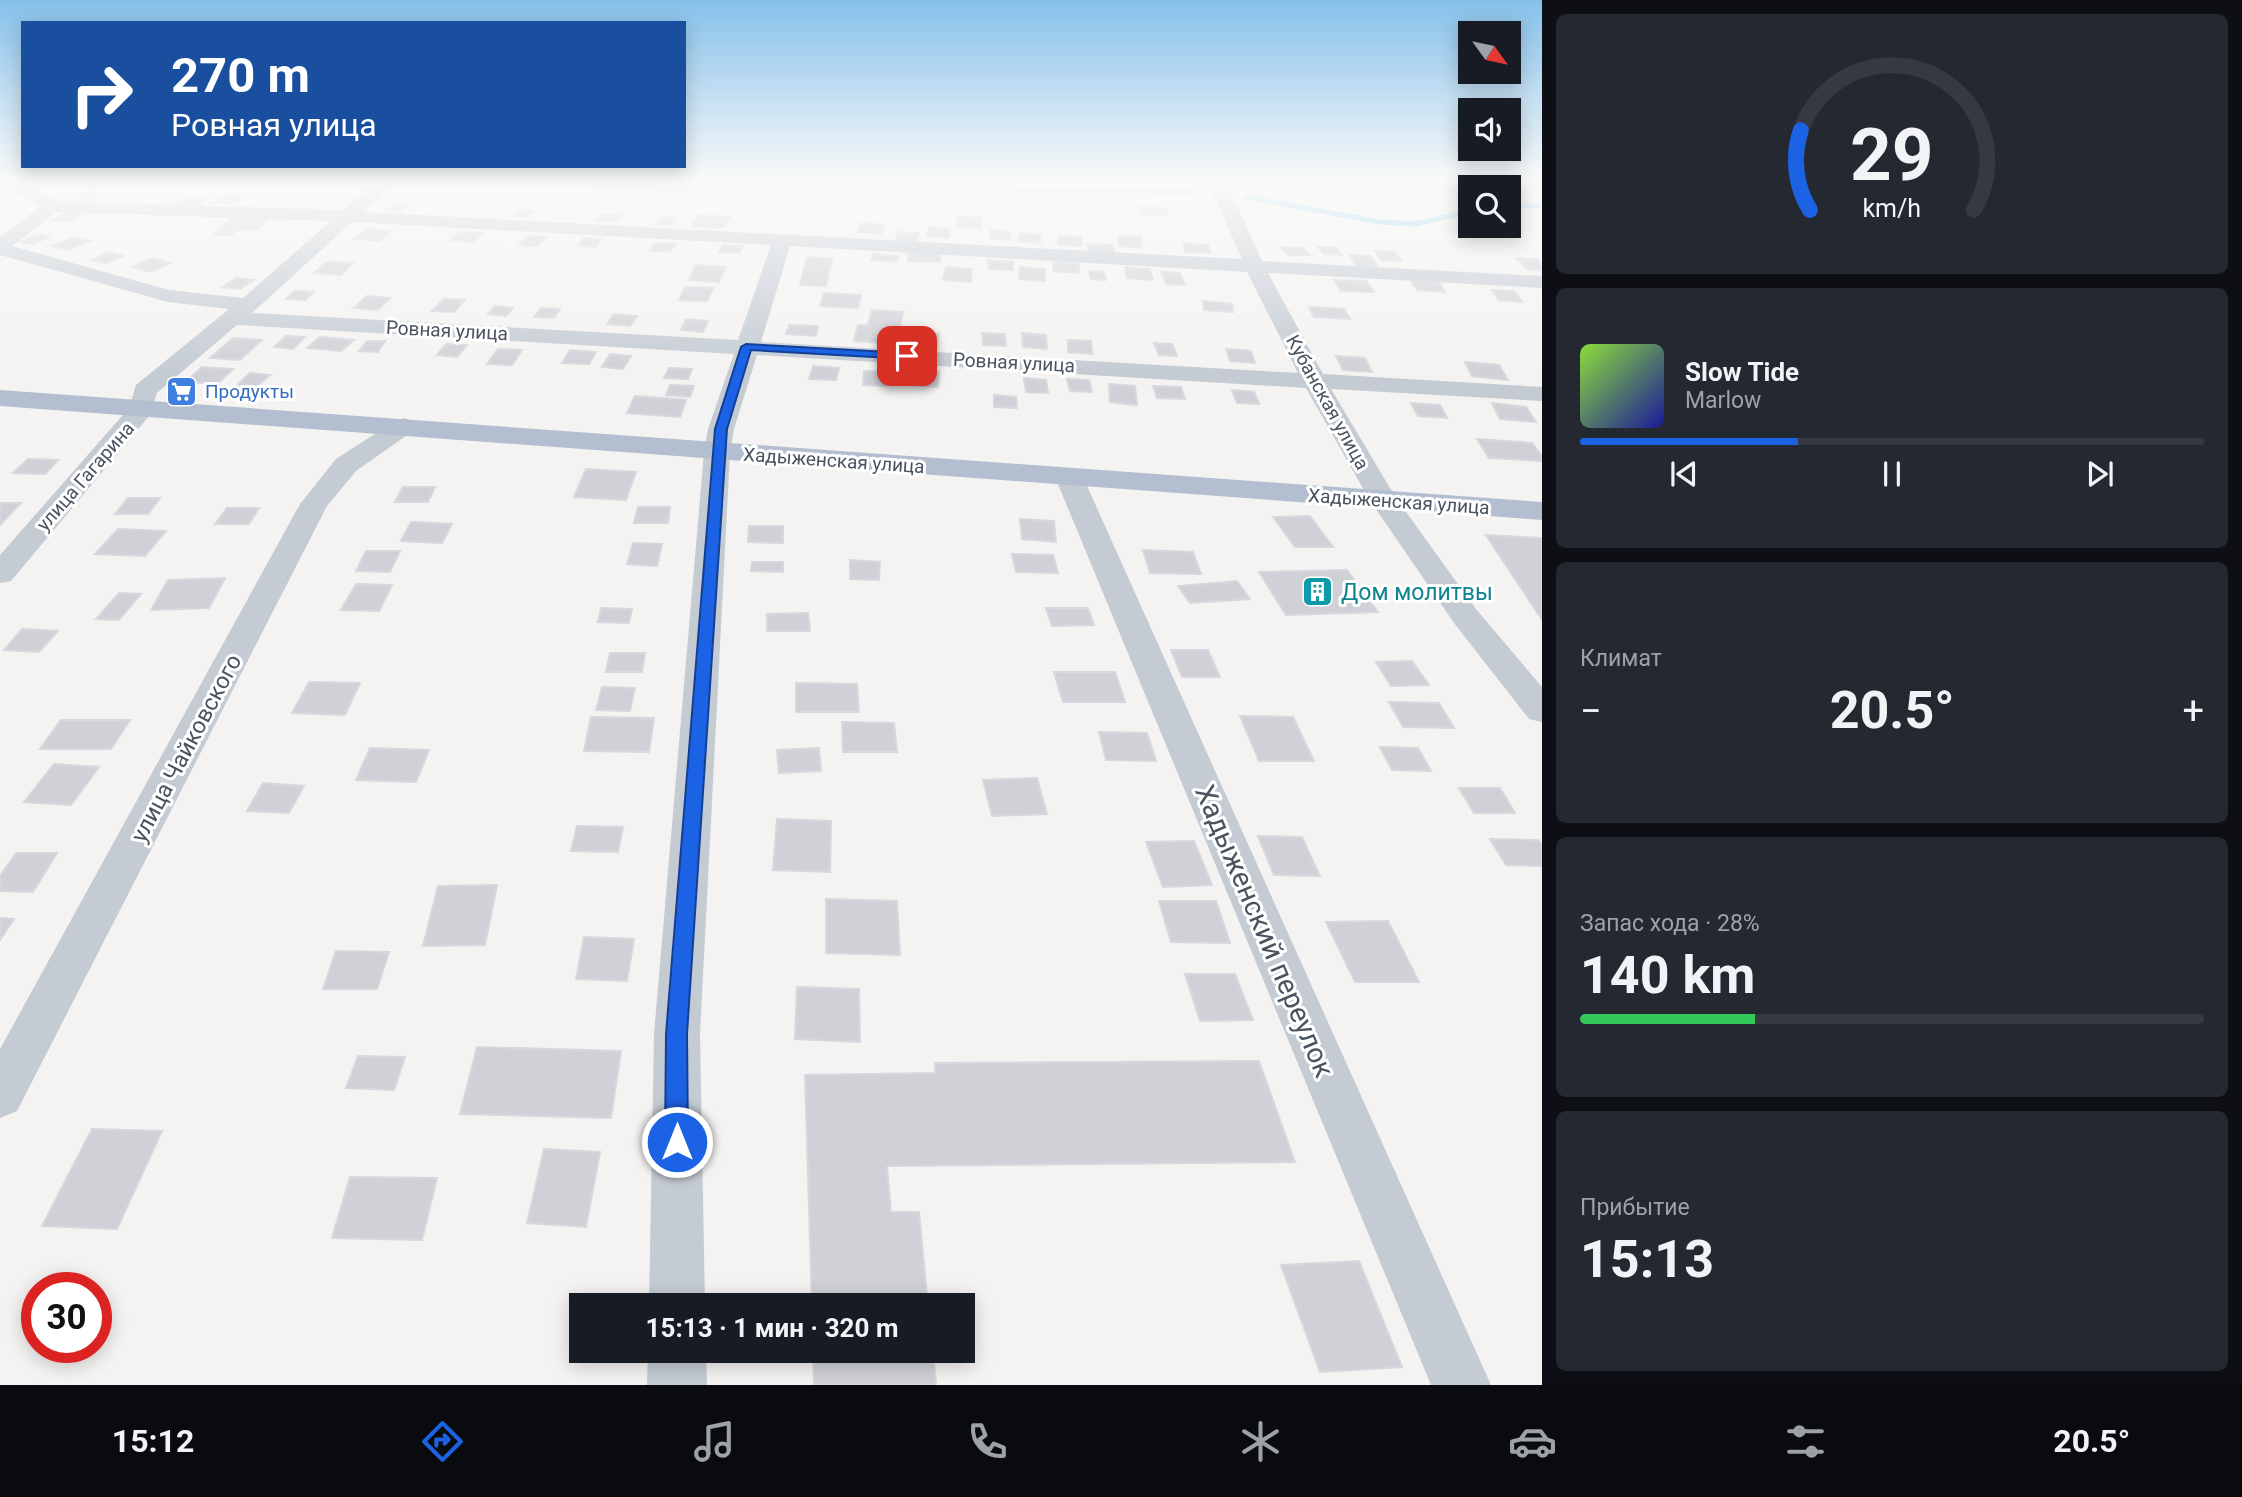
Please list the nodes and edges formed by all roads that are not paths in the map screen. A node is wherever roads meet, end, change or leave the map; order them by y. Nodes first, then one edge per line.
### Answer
1 (314, 245) edge
2 (781, 245) edge
3 (853, 245) edge
4 (1245, 245) edge
5 (0, 248) edge
6 (1254, 265) junction
7 (1542, 282) edge
8 (241, 311) junction
9 (746, 347) junction
10 (1314, 380) junction
11 (1542, 394) edge
12 (0, 398) edge
13 (142, 410) junction
14 (404, 426) junction
15 (717, 452) junction
16 (1069, 477) junction
17 (1383, 499) junction
18 (1542, 511) edge
19 (0, 574) edge
20 (1542, 710) edge
21 (0, 1095) edge
22 (677, 1293) edge
23 (677, 1363) edge
24 (677, 1385) edge
25 (1461, 1385) edge

1 - 8 street, улица Гагарина
2 - 9 street
3 - 6 street
4 - 6 street, Кубанская улица
5 - 8 street, Ровная улица
6 - 7 street
6 - 10 street, Кубанская улица
8 - 9 street, Ровная улица
8 - 13 street, улица Гагарина
9 - 10 street, Ровная улица
9 - 15 street
10 - 11 street, Ровная улица
10 - 17 street, Кубанская улица
12 - 13 main road, Хадыженская улица
13 - 14 main road, Хадыженская улица
13 - 19 street, улица Гагарина
14 - 15 main road, Хадыженская улица
14 - 21 street, улица Чайковского
15 - 16 main road, Хадыженская улица
15 - 22 street
16 - 17 main road, Хадыженская улица
16 - 25 street, Хадыженский переулок
17 - 18 main road, Хадыженская улица
17 - 20 street, Кубанская улица
23 - 24 street

